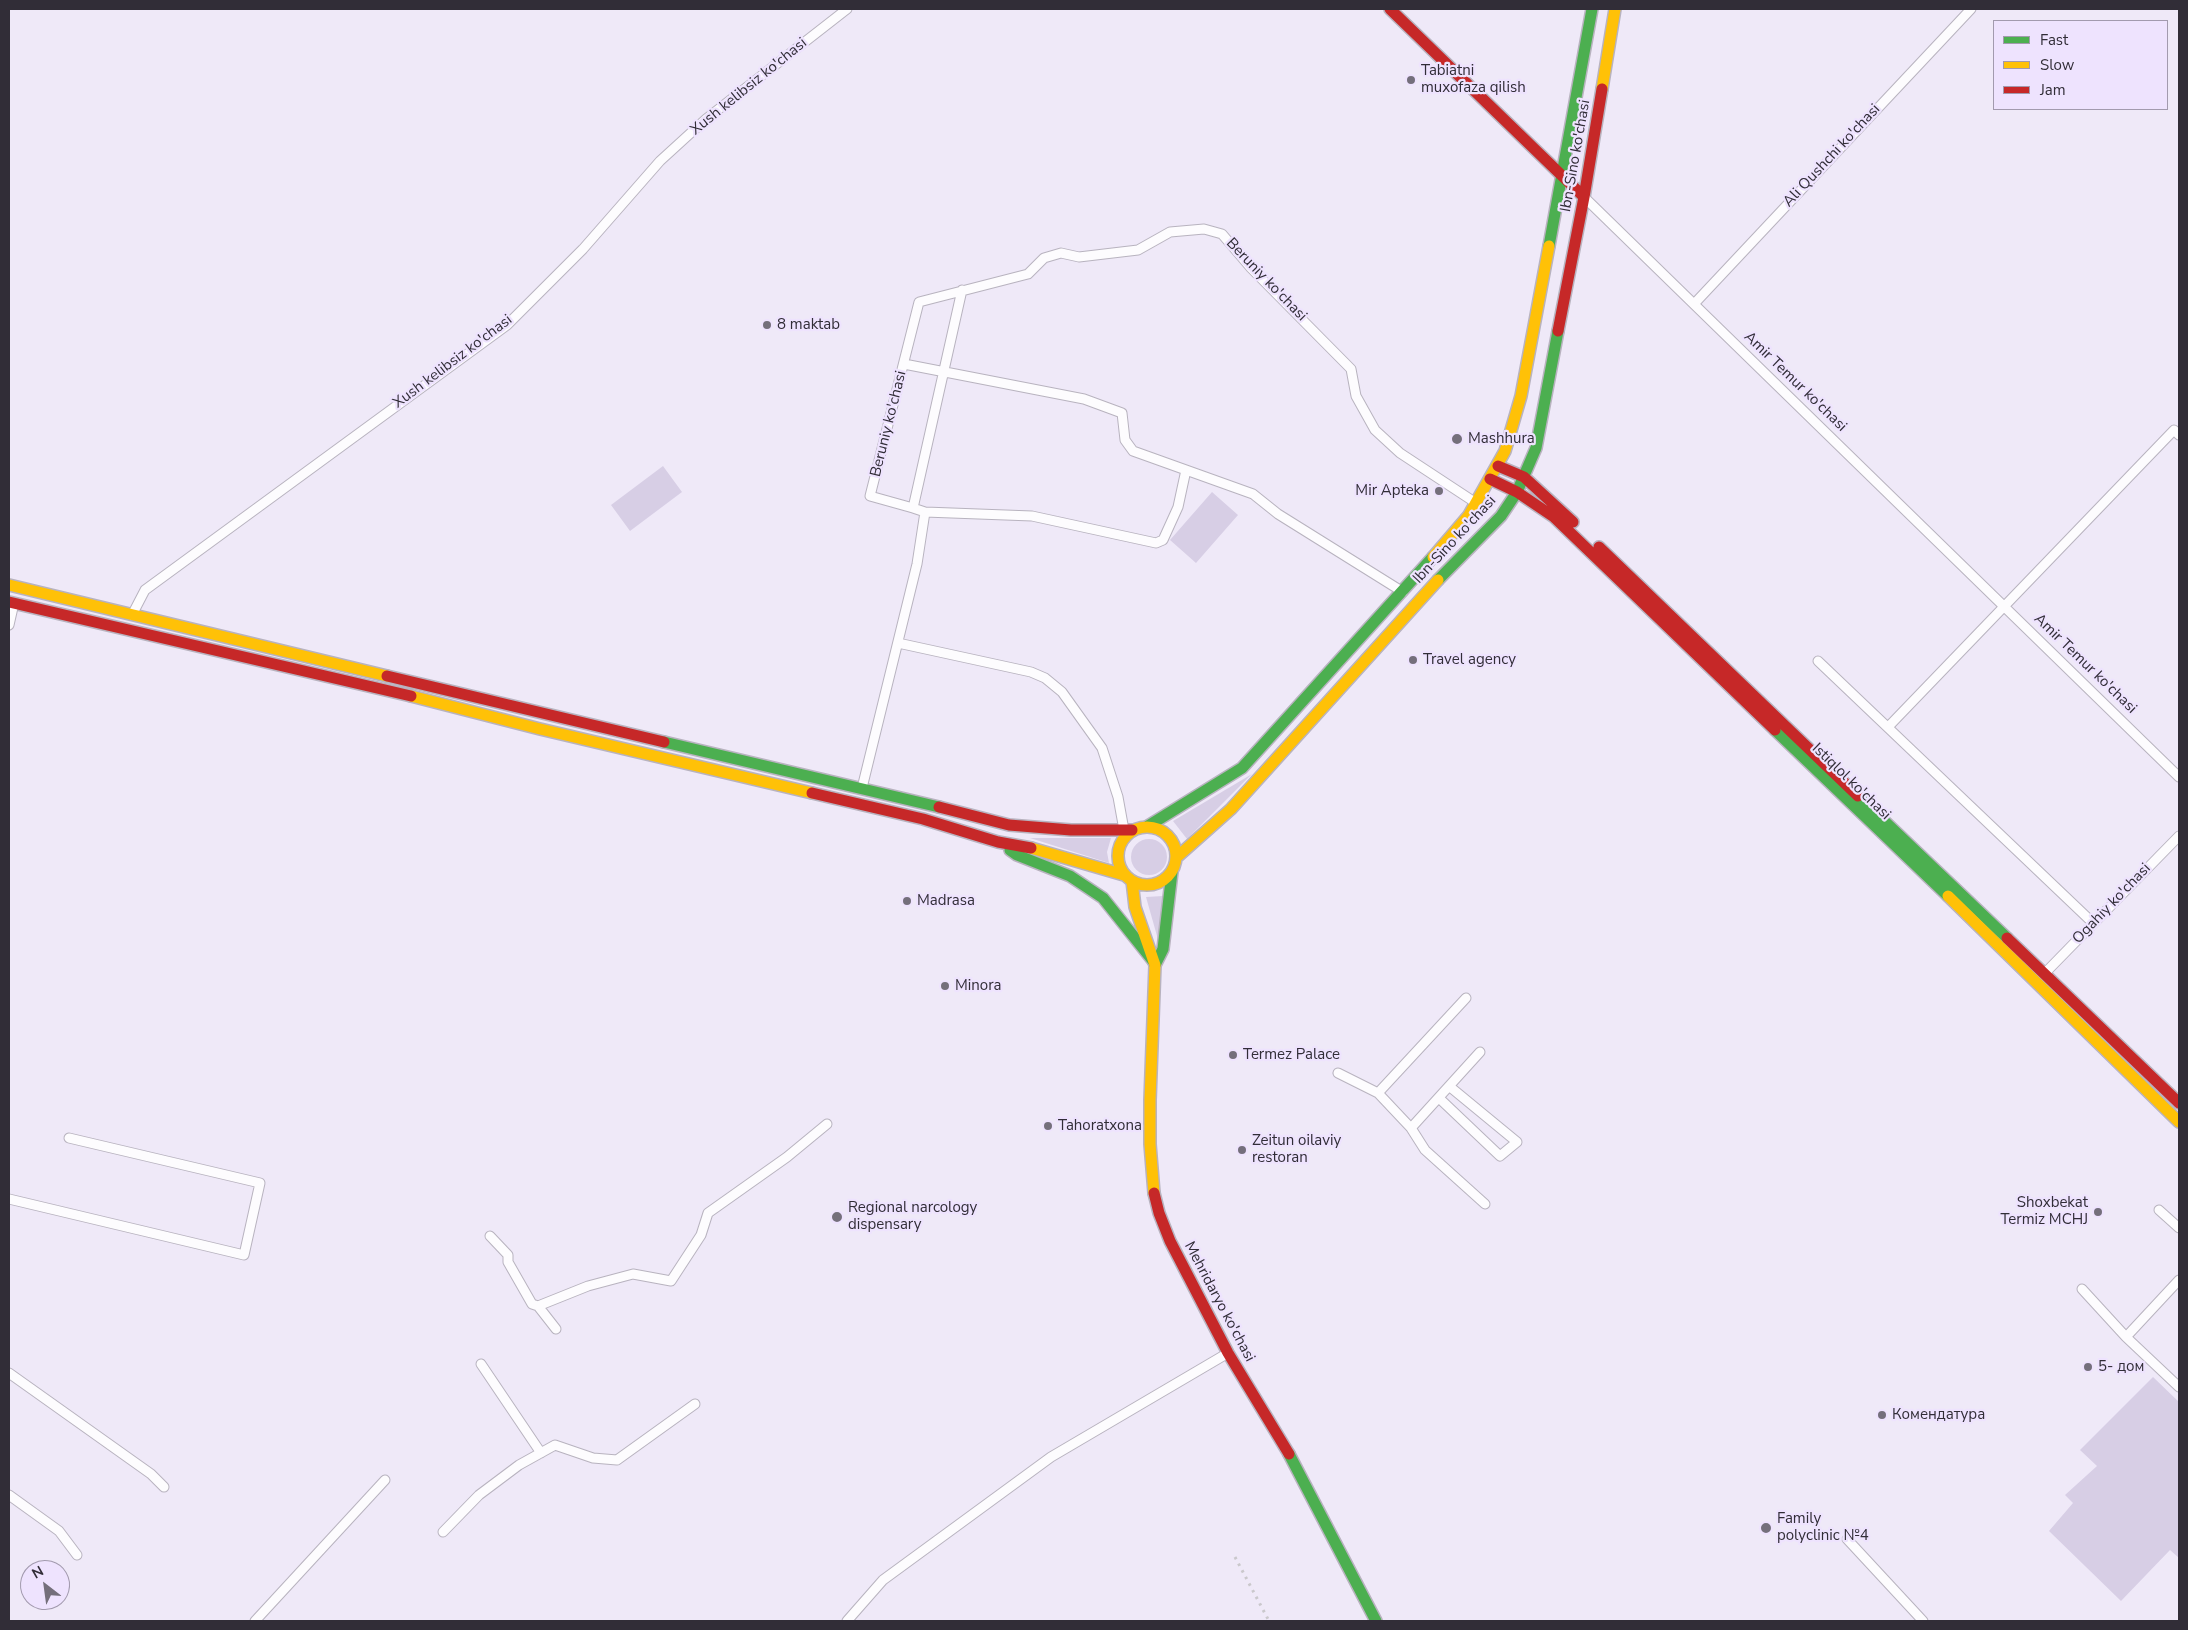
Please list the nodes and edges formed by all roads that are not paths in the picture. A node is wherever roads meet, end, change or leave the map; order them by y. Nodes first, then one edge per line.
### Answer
1 (847, 9) edge
2 (1390, 9) edge
3 (1592, 9) edge
4 (1615, 9) edge
5 (1970, 9) edge
6 (1561, 174) junction
7 (1584, 196) junction
8 (962, 290) junction
9 (1694, 304) junction
10 (904, 364) junction
11 (945, 372) junction
12 (2177, 432) edge
13 (1498, 466) junction
14 (1186, 470) junction
15 (1524, 477) junction
16 (1490, 479) junction
17 (1517, 492) junction
18 (1476, 504) junction
19 (913, 508) junction
20 (926, 512) junction
21 (9, 585) edge
22 (1403, 592) junction
23 (11, 602) edge
24 (2004, 606) junction
25 (132, 615) junction
26 (9, 625) edge
27 (898, 643) junction
28 (1818, 661) dead end
29 (1889, 726) junction
30 (2179, 777) edge
31 (862, 788) junction
32 (1148, 826) junction
33 (1128, 830) junction
34 (2179, 836) edge
35 (998, 842) junction
36 (1177, 857) junction
37 (1172, 872) junction
38 (1128, 878) junction
39 (2094, 923) junction
40 (1155, 964) junction
41 (2045, 973) junction
42 (1466, 998) dead end
43 (1480, 1052) dead end
44 (1338, 1073) dead end
45 (1449, 1086) junction
46 (1378, 1093) junction
47 (1439, 1098) junction
48 (2179, 1103) edge
49 (2179, 1122) edge
50 (827, 1124) dead end
51 (1411, 1128) junction
52 (69, 1138) dead end
53 (9, 1199) edge
54 (1485, 1204) dead end
55 (2159, 1210) dead end
56 (2179, 1228) edge
57 (490, 1236) dead end
58 (229, 1252) junction
59 (227, 1261) dead end
60 (2179, 1280) edge
61 (2082, 1289) dead end
62 (538, 1306) junction
63 (556, 1328) dead end
64 (2126, 1337) junction
65 (1228, 1353) junction
66 (481, 1364) dead end
67 (9, 1373) edge
68 (2179, 1387) edge
69 (695, 1404) dead end
70 (541, 1453) junction
71 (384, 1480) dead end
72 (164, 1487) dead end
73 (9, 1496) edge
74 (443, 1532) dead end
75 (1847, 1539) dead end
76 (77, 1555) dead end
77 (255, 1621) edge
78 (847, 1621) edge
79 (1376, 1621) edge
80 (1923, 1621) edge

1 - 25 street, Xush kelibsiz ko'chasi
2 - 6 main road, Amir Temur ko'chasi
3 - 6 main road, Ibn-Sino ko'chasi
4 - 7 main road, Ibn-Sino ko'chasi
5 - 9 street, Ali Qushchi ko'chasi
6 - 7 main road, Amir Temur ko'chasi
6 - 13 main road, Ibn-Sino ko'chasi
7 - 9 street, Amir Temur ko'chasi
7 - 15 main road, Ibn-Sino ko'chasi
8 - 10 street, Beruniy ko'chasi
8 - 11 street
8 - 18 street, Beruniy ko'chasi
9 - 24 street, Amir Temur ko'chasi
10 - 11 street
10 - 19 street, Beruniy ko'chasi
11 - 14 street
11 - 19 street
12 - 24 street
13 - 15 main road, Istiqlol ko'chasi
13 - 16 main road, Ibn-Sino ko'chasi
14 - 20 street
14 - 22 street
15 - 17 main road, Ibn-Sino ko'chasi
15 - 41 main road, Istiqlol ko'chasi
16 - 17 main road, Istiqlol ko'chasi
16 - 18 main road, Ibn-Sino ko'chasi
17 - 36 main road, Ibn-Sino ko'chasi
17 - 49 main road, Istiqlol ko'chasi
18 - 22 main road, Ibn-Sino ko'chasi
19 - 20 street
20 - 27 street
21 - 25 main road
22 - 32 main road, Ibn-Sino ko'chasi
23 - 26 street
23 - 35 main road
24 - 29 street
24 - 30 street, Amir Temur ko'chasi
25 - 31 main road
27 - 31 street
27 - 33 street
28 - 29 street
29 - 39 street
31 - 33 main road
32 - 33 main road
32 - 36 main road
33 - 38 main road
34 - 39 street, Ogahiy ko'chasi
35 - 38 main road
35 - 40 main road
36 - 37 main road
37 - 38 main road
37 - 40 main road
38 - 40 main road
39 - 41 street, Ogahiy ko'chasi
40 - 65 main road, Мehridaryo ko'chasi
41 - 48 main road, Istiqlol ko'chasi
42 - 46 street
43 - 45 street
44 - 46 street
45 - 47 street
45 - 47 street
46 - 51 street
47 - 51 street
50 - 62 street
51 - 54 street
52 - 58 street
53 - 58 street
55 - 56 street
57 - 62 street
58 - 59 street
60 - 64 street
61 - 64 street
62 - 63 street
64 - 68 street
65 - 78 street
65 - 79 main road, Мehridaryo ko'chasi
66 - 70 street
67 - 72 street
69 - 70 street
70 - 74 street
71 - 77 street
73 - 76 street
75 - 80 street

